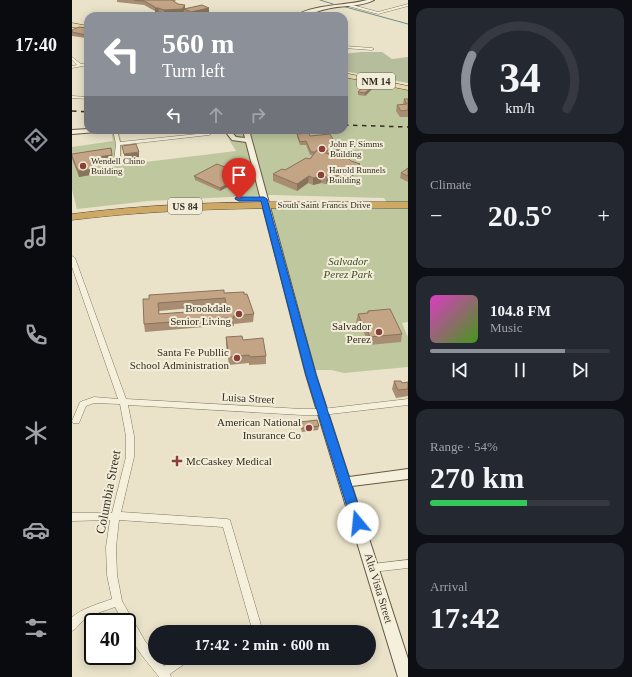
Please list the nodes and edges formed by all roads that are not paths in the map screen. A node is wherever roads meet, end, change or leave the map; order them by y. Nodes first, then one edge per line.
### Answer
1 (372, 0) edge
2 (338, 2) edge
3 (349, 5) junction
4 (408, 5) edge
5 (309, 12) edge
6 (72, 25) edge
7 (84, 27) edge
8 (84, 27) edge
9 (72, 31) edge
10 (348, 47) edge
11 (372, 49) dead end
12 (72, 58) edge
13 (84, 64) edge
14 (80, 65) junction
15 (72, 67) edge
16 (348, 75) edge
17 (408, 87) edge
18 (72, 97) edge
19 (84, 98) edge
20 (84, 131) edge
21 (72, 132) edge
22 (116, 134) edge
23 (193, 134) edge
24 (230, 134) edge
25 (247, 134) edge
26 (248, 140) junction
27 (118, 144) junction
28 (117, 162) dead end
29 (408, 200) edge
30 (264, 202) junction
31 (408, 206) edge
32 (72, 211) edge
33 (72, 217) edge
34 (72, 258) edge
35 (75, 275) edge
36 (123, 401) junction
37 (408, 402) edge
38 (322, 412) junction
39 (76, 421) dead end
40 (408, 474) edge
41 (345, 482) junction
42 (72, 517) edge
43 (115, 517) junction
44 (408, 564) edge
45 (372, 568) junction
46 (117, 602) junction
47 (256, 625) edge
48 (72, 626) edge
49 (176, 665) edge
50 (165, 675) edge
51 (406, 677) edge

1 - 3 street
2 - 3 street
2 - 5 street
3 - 4 street
6 - 7 main road
8 - 9 street
10 - 11 street
12 - 14 street
13 - 14 street
14 - 15 street
16 - 17 main road, NM 14
18 - 19 street
20 - 21 street
22 - 27 street
23 - 27 street
24 - 26 street
25 - 26 street, Alta Vista Street
26 - 30 street, Alta Vista Street
27 - 28 street
29 - 30 highway, South Saint Francis Drive / US 84
30 - 31 highway, South Saint Francis Drive / US 84
30 - 32 highway, South Saint Francis Drive / US 84
30 - 33 highway, South Saint Francis Drive / US 84
30 - 38 street, Alta Vista Street
34 - 35 street, Columbia Street
35 - 36 street, Columbia Street
36 - 38 street, Luisa Street
36 - 39 street, Luisa Street
36 - 43 street, Columbia Street
37 - 38 street, Luisa Street
38 - 41 street, Alta Vista Street
40 - 41 street
41 - 45 street, Alta Vista Street
42 - 43 street
43 - 46 street, Columbia Street
43 - 47 street
44 - 45 street
45 - 51 street, Alta Vista Street
46 - 48 street
46 - 50 street, Columbia Street
49 - 50 street

